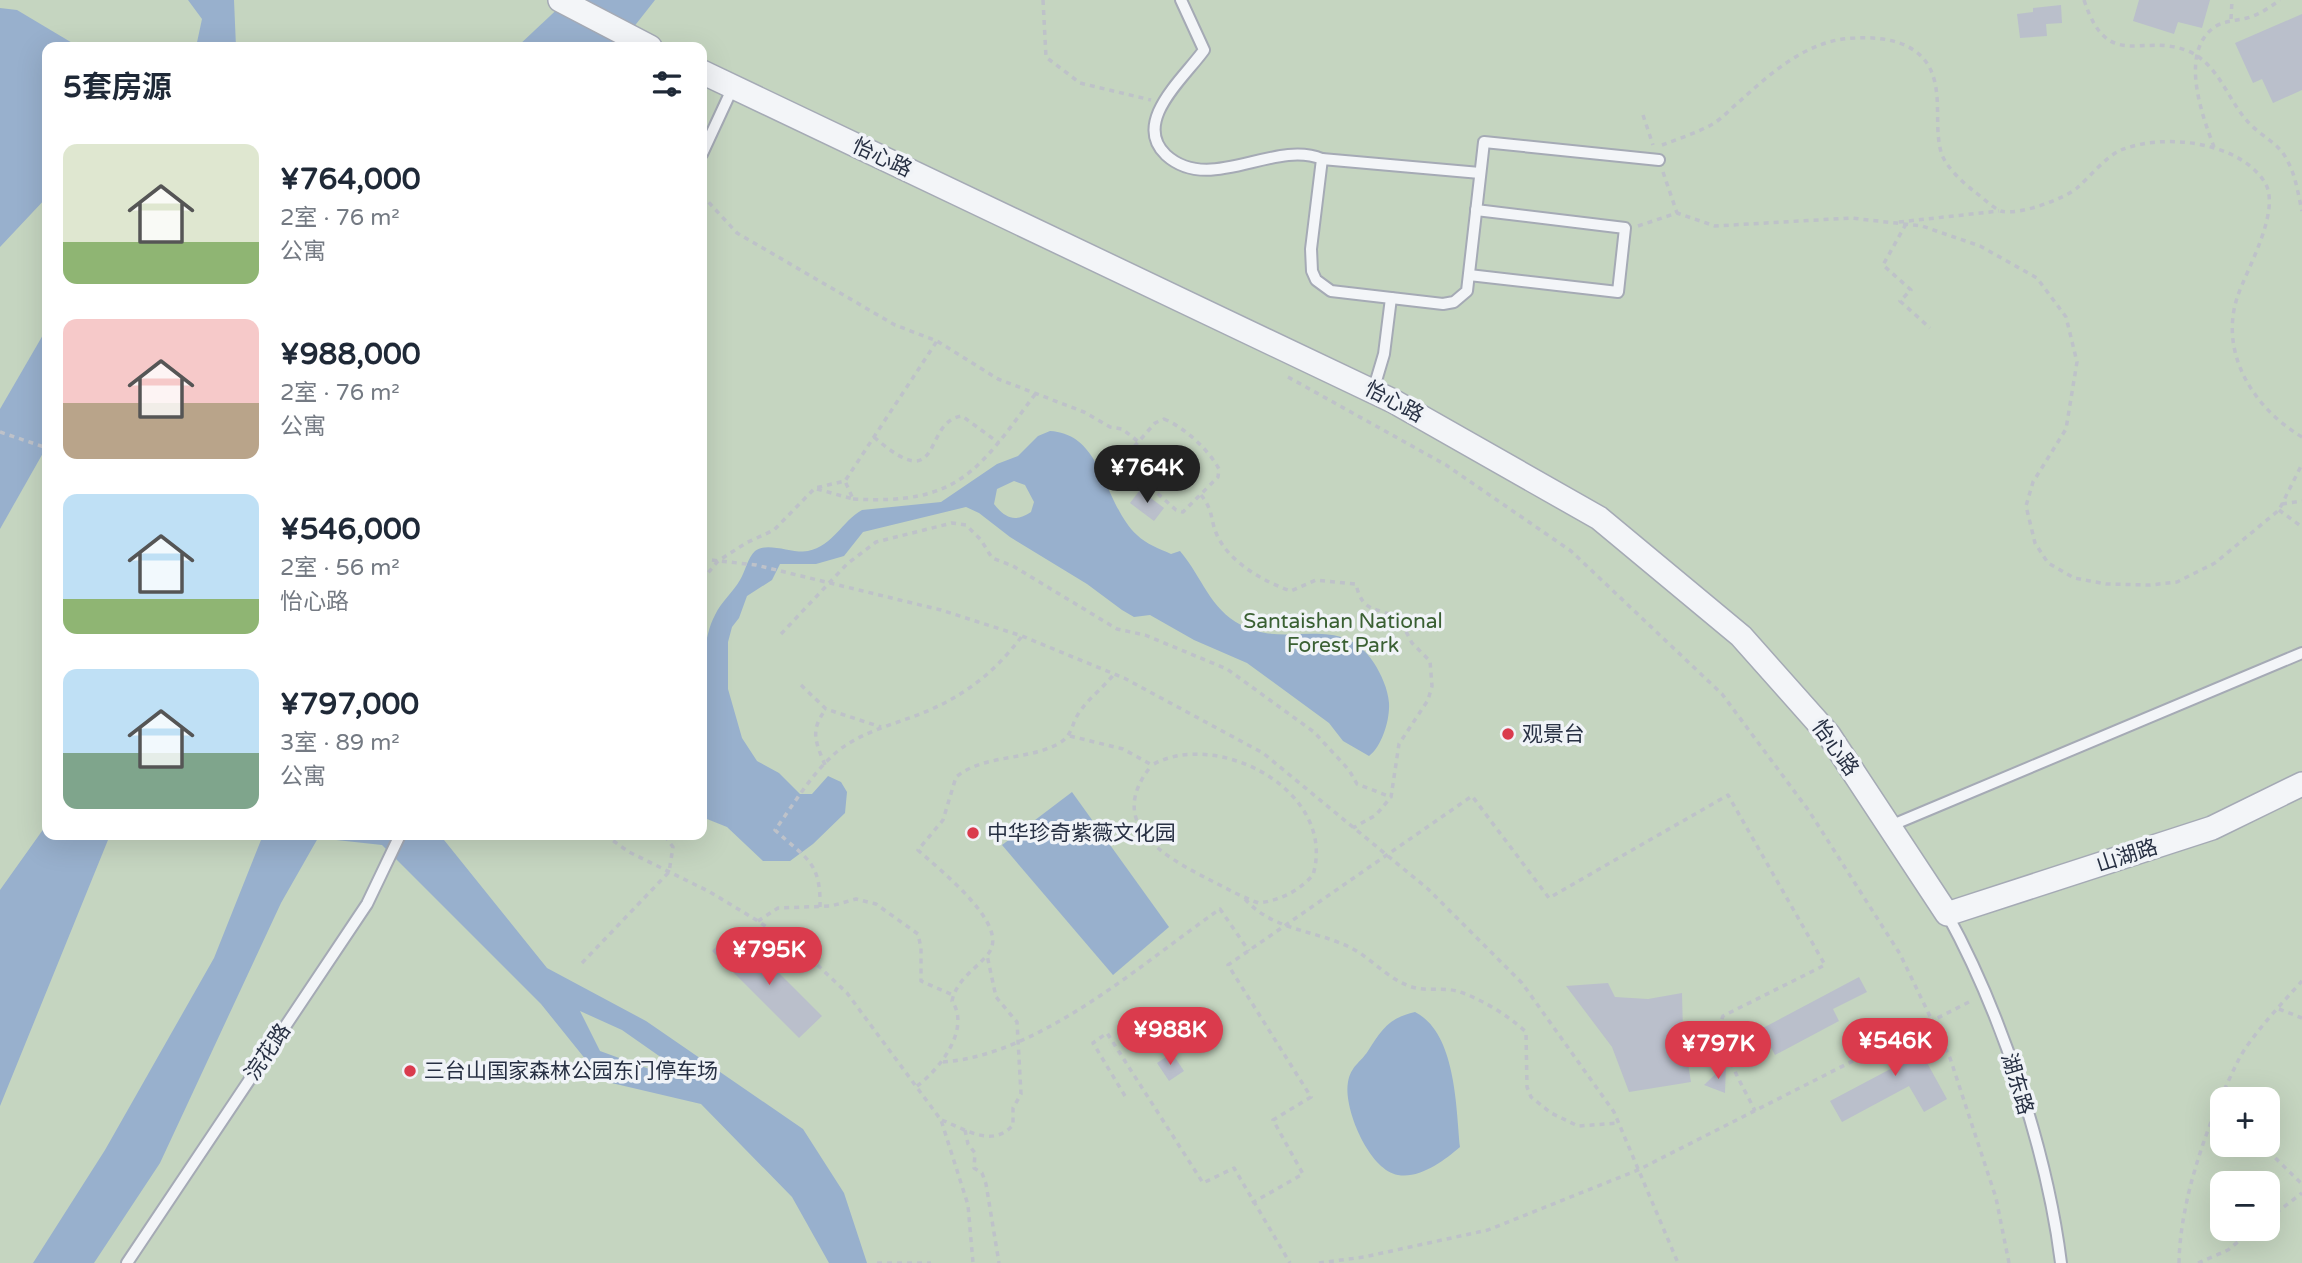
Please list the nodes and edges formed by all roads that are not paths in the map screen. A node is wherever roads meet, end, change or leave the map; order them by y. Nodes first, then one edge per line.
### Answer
1 (560, 0) edge
2 (1181, 0) edge
3 (640, 42) edge
4 (707, 74) edge
5 (733, 87) junction
6 (707, 143) edge
7 (1657, 155) road end
8 (1322, 159) junction
9 (1480, 173) junction
10 (1476, 210) junction
11 (1469, 275) junction
12 (1391, 298) junction
13 (1373, 391) junction
14 (2302, 653) edge
15 (2302, 784) edge
16 (1890, 827) junction
17 (398, 840) edge
18 (1947, 914) junction
19 (127, 1263) edge
20 (2061, 1263) edge

1 - 3 street
2 - 8 lane
4 - 5 street, 怡心路
5 - 6 lane
5 - 13 street, 怡心路
7 - 9 lane
8 - 9 lane
8 - 12 lane
9 - 10 lane
10 - 11 lane
10 - 11 lane
11 - 12 lane
12 - 13 lane
13 - 16 street, 怡心路
14 - 16 lane
15 - 18 street, 山湖路
16 - 18 street, 怡心路
17 - 19 lane, 浣花路
18 - 20 lane, 湖东路

